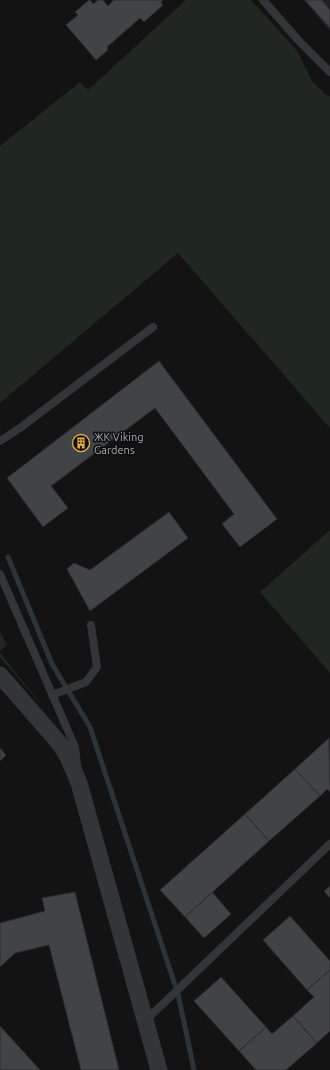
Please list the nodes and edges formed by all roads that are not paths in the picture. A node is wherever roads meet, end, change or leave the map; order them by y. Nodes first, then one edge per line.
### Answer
1 (263, 0) edge
2 (330, 72) edge
3 (153, 326) dead end
4 (0, 441) edge
5 (0, 574) edge
6 (91, 625) dead end
7 (0, 675) edge
8 (52, 695) junction
9 (79, 783) junction
10 (330, 844) edge
11 (145, 1021) junction
12 (159, 1070) edge

1 - 2 lane
3 - 4 lane
5 - 8 lane
6 - 8 lane
7 - 9 street
8 - 9 lane
9 - 11 street
10 - 11 lane
11 - 12 street

